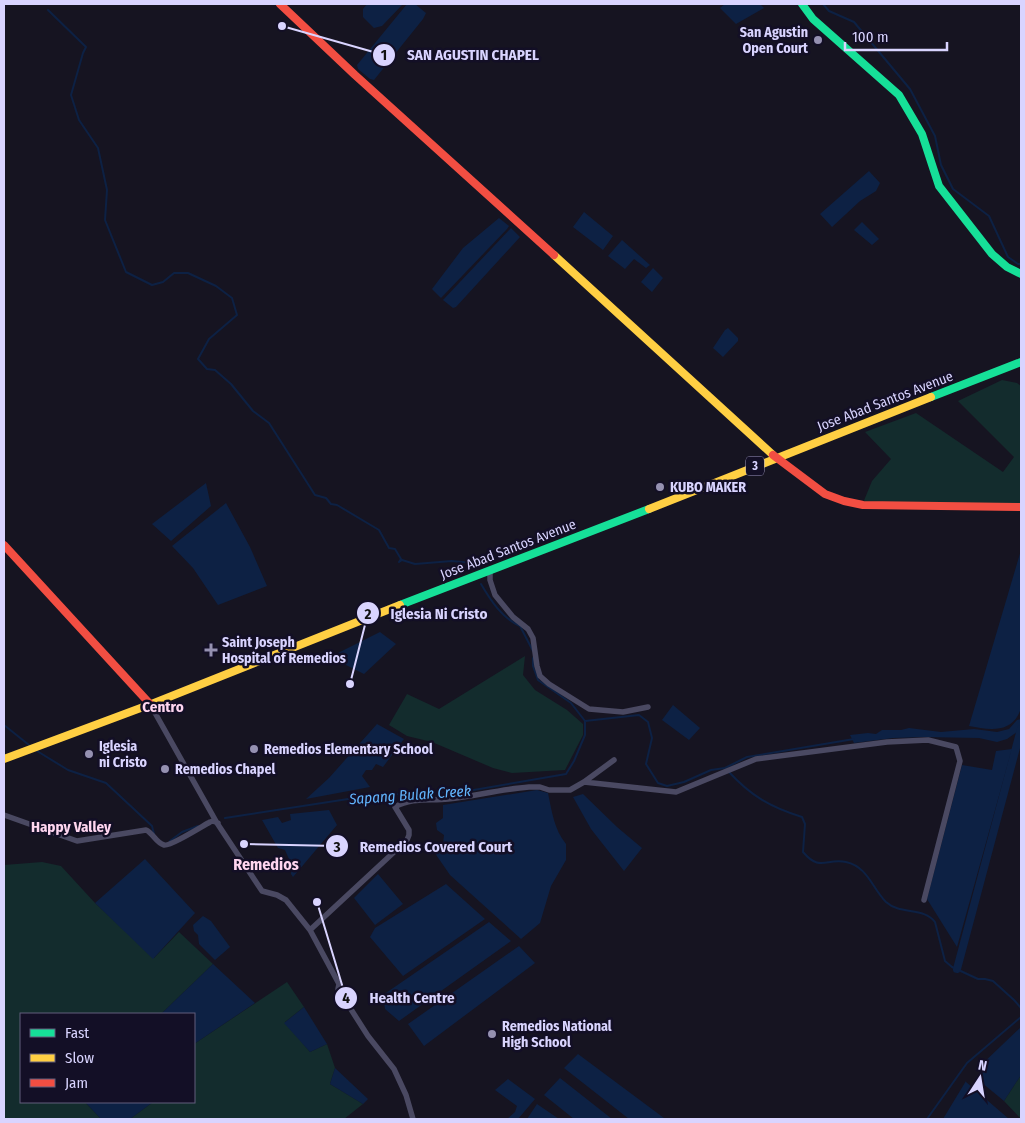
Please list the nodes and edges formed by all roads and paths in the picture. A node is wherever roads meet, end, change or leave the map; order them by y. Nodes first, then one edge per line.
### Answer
1 (280, 4) edge
2 (802, 4) edge
3 (1021, 274) edge
4 (1021, 362) edge
5 (777, 458) junction
6 (1021, 507) edge
7 (4, 545) edge
8 (490, 570) junction
9 (150, 704) junction
10 (648, 707) dead end
11 (4, 759) edge
12 (614, 760) dead end
13 (584, 782) junction
14 (4, 815) edge
15 (218, 823) junction
16 (924, 900) dead end
17 (310, 930) junction
18 (413, 1119) edge

1 - 5 main road
2 - 3 main road
4 - 5 main road, Jose Abad Santos Avenue / 3
5 - 6 main road
5 - 8 main road, Jose Abad Santos Avenue / 3
7 - 9 main road
8 - 9 main road, Jose Abad Santos Avenue / 3
8 - 10 street
9 - 11 main road, Jose Abad Santos Avenue / 3
9 - 15 street
12 - 13 street
13 - 16 street
13 - 17 street
14 - 15 street
15 - 17 street
17 - 18 street

